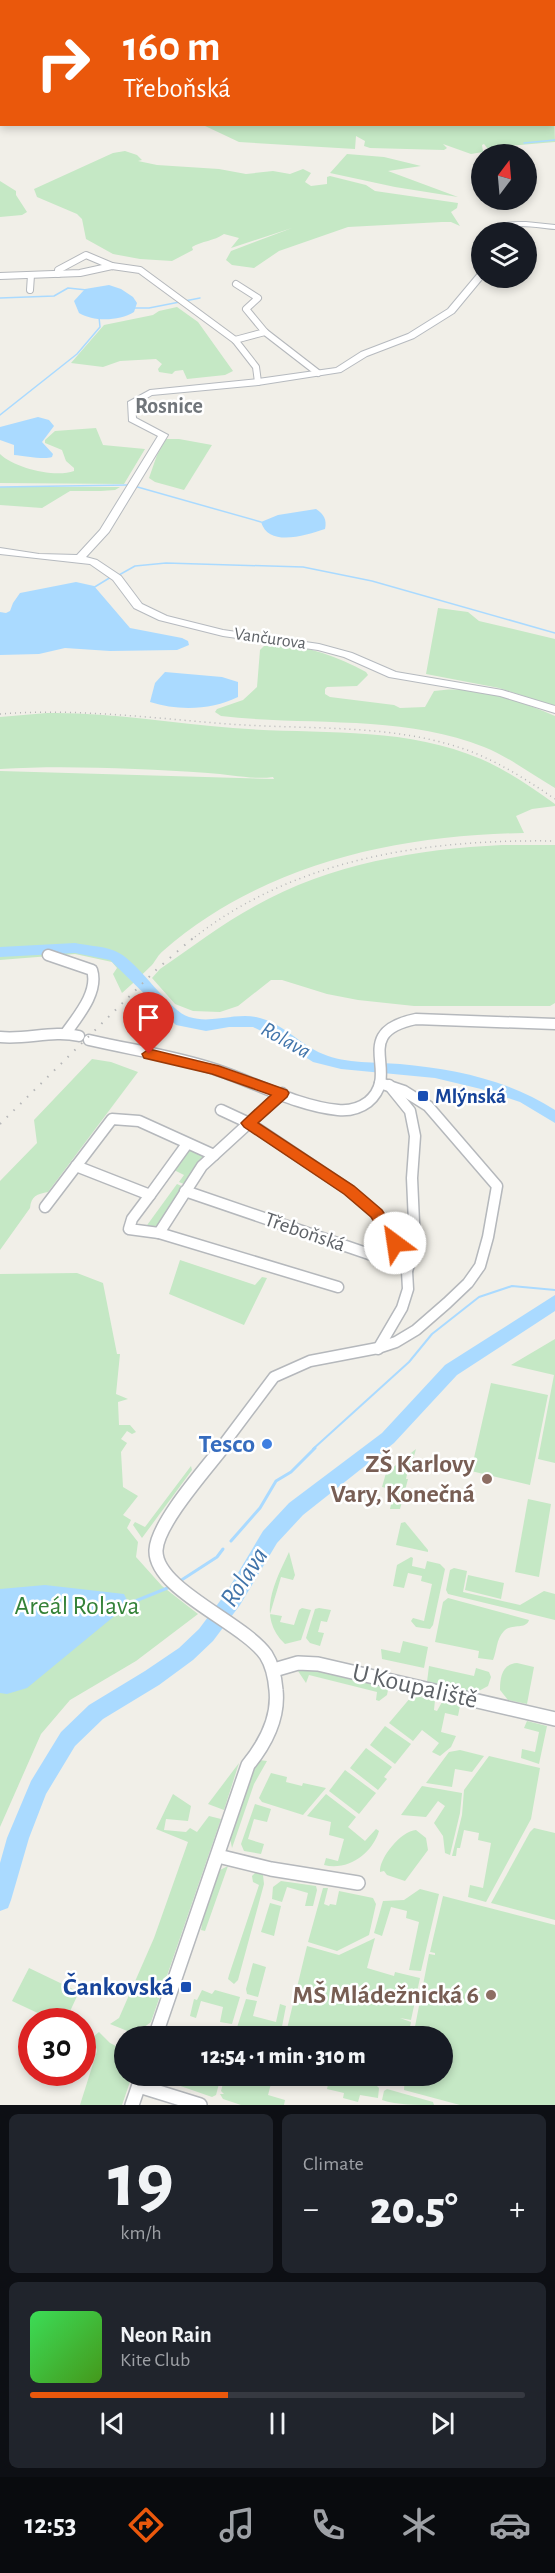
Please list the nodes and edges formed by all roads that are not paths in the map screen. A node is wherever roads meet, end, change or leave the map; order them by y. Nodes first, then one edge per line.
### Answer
1 (537, 225) edge
2 (555, 227) edge
3 (112, 266) junction
4 (58, 274) junction
5 (30, 275) junction
6 (0, 276) edge
7 (236, 284) dead end
8 (471, 287) edge
9 (31, 290) dead end
10 (265, 332) junction
11 (235, 340) junction
12 (318, 373) junction
13 (258, 382) junction
14 (0, 551) edge
15 (80, 558) junction
16 (555, 710) edge
17 (48, 955) dead end
18 (555, 1024) edge
19 (66, 1033) junction
20 (79, 1036) dead end
21 (0, 1037) edge
22 (89, 1040) dead end
23 (383, 1082) junction
24 (282, 1093) junction
25 (221, 1110) dead end
26 (249, 1123) junction
27 (187, 1144) junction
28 (214, 1155) junction
29 (76, 1166) junction
30 (185, 1191) junction
31 (150, 1195) junction
32 (45, 1207) dead end
33 (159, 1233) junction
34 (402, 1257) junction
35 (407, 1271) junction
36 (338, 1287) dead end
37 (378, 1348) junction
38 (274, 1670) junction
39 (555, 1719) edge
40 (218, 1856) junction
41 (358, 1883) dead end
42 (159, 2026) edge
43 (138, 2086) edge
44 (151, 2086) edge
45 (132, 2105) edge
46 (200, 2105) edge

1 - 2 street
3 - 4 street
3 - 4 street
3 - 11 street
4 - 5 street
5 - 6 street
5 - 9 street
7 - 10 street
8 - 12 street
10 - 11 street
10 - 12 street
11 - 13 street
12 - 13 street
13 - 15 street
14 - 15 street, Vančurova
15 - 16 street, Vančurova
17 - 19 street
18 - 23 street
19 - 20 street
19 - 21 street
22 - 24 street
23 - 24 street
23 - 35 street
23 - 37 street
24 - 26 street
25 - 26 street
26 - 28 street
26 - 34 street
27 - 28 street
27 - 29 street
27 - 31 street, Třeboňská
28 - 30 street
29 - 31 street
29 - 32 street
30 - 33 street
30 - 34 street, Třeboňská
31 - 33 street, Třeboňská
33 - 36 street, Třeboňská
34 - 35 street
35 - 37 street
37 - 38 street
38 - 39 street, U Koupaliště
38 - 40 street
40 - 41 street
40 - 42 street
43 - 45 street
44 - 46 street

